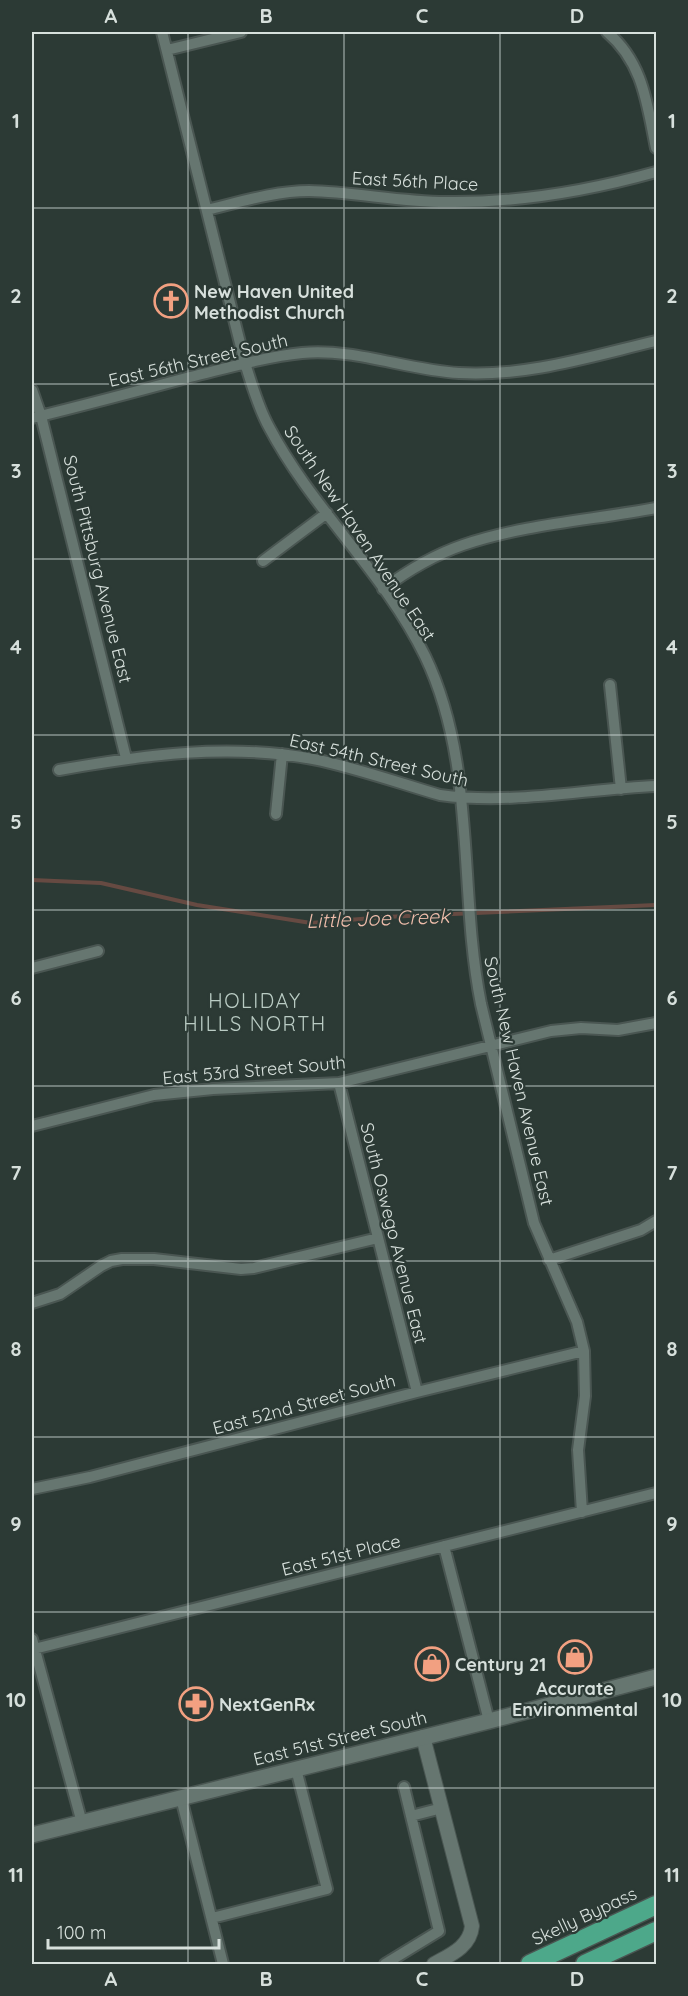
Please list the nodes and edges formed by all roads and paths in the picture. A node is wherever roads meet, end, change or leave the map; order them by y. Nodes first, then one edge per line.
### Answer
1 (162, 32) edge
2 (240, 32) edge
3 (607, 32) edge
4 (167, 50) junction
5 (657, 148) edge
6 (657, 172) edge
7 (207, 210) junction
8 (657, 341) edge
9 (245, 363) junction
10 (32, 390) edge
11 (36, 417) edge
12 (657, 508) edge
13 (327, 513) junction
14 (263, 561) dead end
15 (383, 589) junction
16 (610, 685) dead end
17 (282, 754) junction
18 (126, 758) junction
19 (59, 770) dead end
20 (657, 786) edge
21 (621, 789) junction
22 (461, 798) junction
23 (276, 814) dead end
24 (98, 951) dead end
25 (32, 968) edge
26 (657, 1023) edge
27 (492, 1045) junction
28 (339, 1083) junction
29 (32, 1126) edge
30 (656, 1221) edge
31 (378, 1238) junction
32 (549, 1260) junction
33 (32, 1303) edge
34 (584, 1351) junction
35 (417, 1392) junction
36 (32, 1489) edge
37 (657, 1493) edge
38 (582, 1512) junction
39 (444, 1546) junction
40 (33, 1644) edge
41 (657, 1677) edge
42 (489, 1721) junction
43 (423, 1737) junction
44 (296, 1769) junction
45 (404, 1787) dead end
46 (181, 1798) junction
47 (442, 1808) junction
48 (411, 1816) junction
49 (81, 1822) junction
50 (32, 1835) edge
51 (657, 1905) edge
52 (212, 1918) junction
53 (657, 1932) edge
54 (223, 1965) edge
55 (385, 1965) edge
56 (434, 1965) edge
57 (530, 1965) edge
58 (585, 1965) edge

1 - 4 street, South New Haven Avenue East
2 - 4 street
3 - 5 street
4 - 7 street, South New Haven Avenue East
6 - 7 street, East 56th Place
7 - 9 street, South New Haven Avenue East
8 - 9 street, East 56th Street South
9 - 11 street, East 56th Street South
9 - 13 street, South New Haven Avenue East
10 - 11 street, South Pittsburg Avenue East
11 - 18 street, South Pittsburg Avenue East
12 - 15 street
13 - 14 street
13 - 15 street, South New Haven Avenue East
15 - 22 street, South New Haven Avenue East
16 - 21 street
17 - 18 street, East 54th Street South
17 - 22 street, East 54th Street South
17 - 23 street
18 - 19 street, East 54th Street South
20 - 21 street, East 54th Street South
21 - 22 street, East 54th Street South
22 - 27 street, South New Haven Avenue East
24 - 25 street
26 - 27 street, East 53rd Street South
27 - 28 street, East 53rd Street South
27 - 32 street, South New Haven Avenue East
28 - 29 street, East 53rd Street South
28 - 31 street, South Oswego Avenue East
30 - 32 street
31 - 33 street
31 - 35 street, South Oswego Avenue East
32 - 34 street, South New Haven Avenue East
34 - 35 street, East 52nd Street South
34 - 38 street, South New Haven Avenue East
35 - 36 street, East 52nd Street South
37 - 38 street, East 51st Place
38 - 39 street, East 51st Place
39 - 40 street, East 51st Place
39 - 42 street
40 - 49 street
41 - 42 main road, East 51st Street South
42 - 43 main road, East 51st Street South
43 - 44 main road, East 51st Street South
43 - 47 street
44 - 46 main road, East 51st Street South
44 - 52 street
45 - 48 street
46 - 49 main road, East 51st Street South
46 - 52 street
47 - 48 street
47 - 56 street
48 - 55 street
49 - 50 main road, East 51st Street South
51 - 57 highway, Skelly Bypass
52 - 54 street
53 - 58 highway

